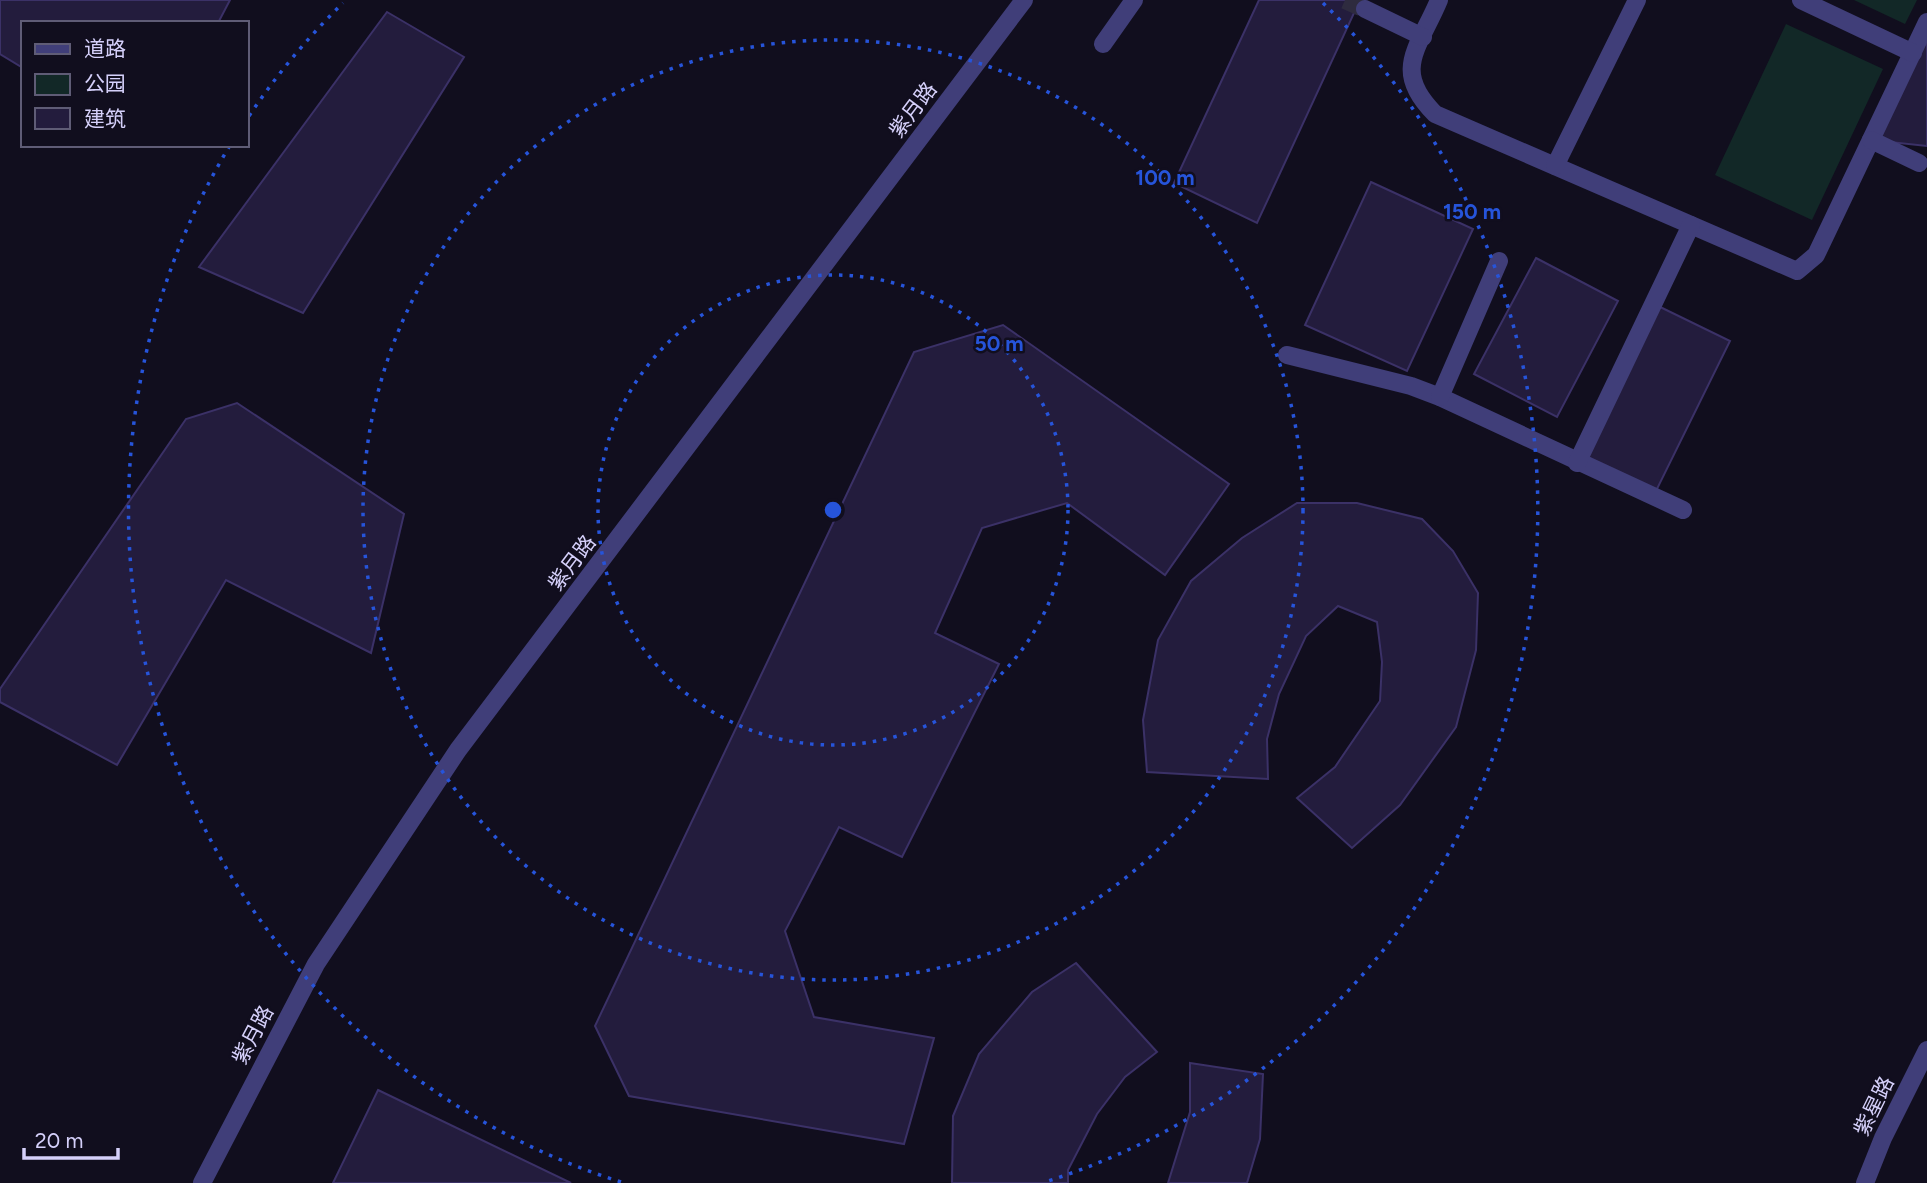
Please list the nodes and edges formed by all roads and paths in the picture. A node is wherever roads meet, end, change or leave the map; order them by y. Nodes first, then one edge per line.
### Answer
1 (1024, 0) edge
2 (1135, 0) edge
3 (1439, 0) edge
4 (1637, 0) edge
5 (1801, 0) edge
6 (1365, 9) tunnel mouth
7 (1927, 22) edge
8 (1423, 37) junction
9 (1102, 44) dead end
10 (1913, 53) junction
11 (1871, 140) junction
12 (1919, 163) dead end
13 (1555, 166) junction
14 (1691, 225) junction
15 (1499, 261) dead end
16 (1287, 355) dead end
17 (1440, 397) junction
18 (1577, 463) junction
19 (1683, 510) dead end
20 (1927, 1050) edge
21 (202, 1183) edge
22 (1865, 1183) edge

1 - 21 street, 紫月路
2 - 9 street
3 - 8 street
4 - 13 street
5 - 10 street
6 - 8 street
7 - 10 street
8 - 13 street
10 - 11 street
11 - 12 street
11 - 14 street
13 - 14 street
14 - 18 street
15 - 17 street
16 - 17 street
17 - 18 street
18 - 19 street
20 - 22 street, 紫星路

